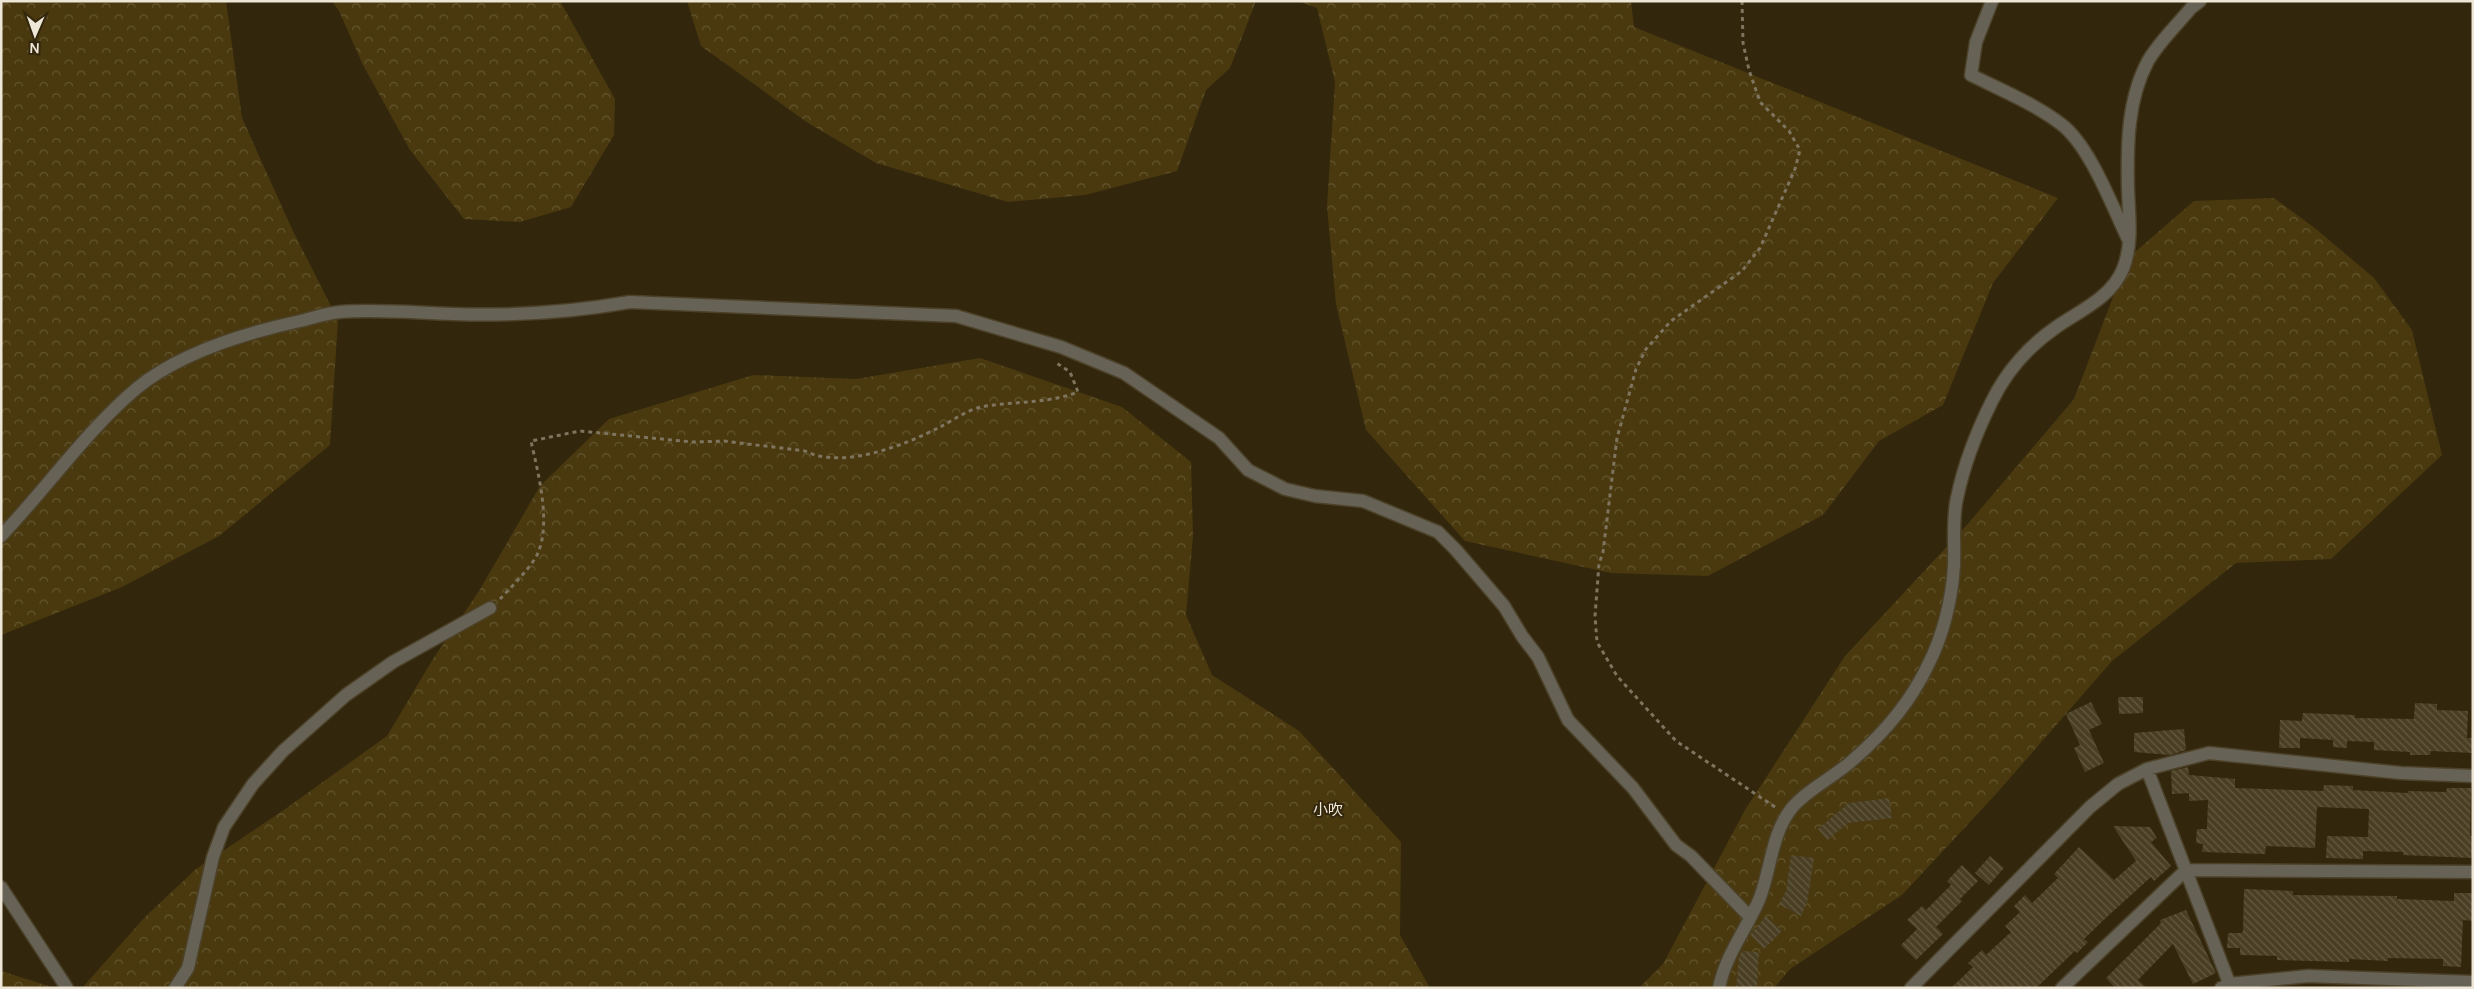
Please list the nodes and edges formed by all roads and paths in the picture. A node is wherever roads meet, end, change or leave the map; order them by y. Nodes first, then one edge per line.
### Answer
1 (1742, 1) edge
2 (1992, 1) edge
3 (2200, 1) edge
4 (2130, 244) junction
5 (1036, 340) junction
6 (1, 536) edge
7 (490, 608) joint
8 (2147, 769) junction
9 (2473, 776) edge
10 (1787, 815) junction
11 (2186, 870) junction
12 (2473, 872) edge
13 (1, 886) edge
14 (1750, 917) junction
15 (2473, 982) edge
16 (2227, 987) edge
17 (67, 988) edge
18 (175, 988) edge
19 (1719, 988) edge
20 (1911, 988) edge
21 (2062, 988) edge

1 - 10 path
2 - 4 street
3 - 4 street
4 - 10 street
5 - 6 street
5 - 7 path
5 - 14 street
7 - 18 street
8 - 9 street
8 - 11 street
8 - 20 street
10 - 14 street
11 - 12 street
11 - 16 street
11 - 21 street
13 - 17 street
14 - 19 street
15 - 16 street

